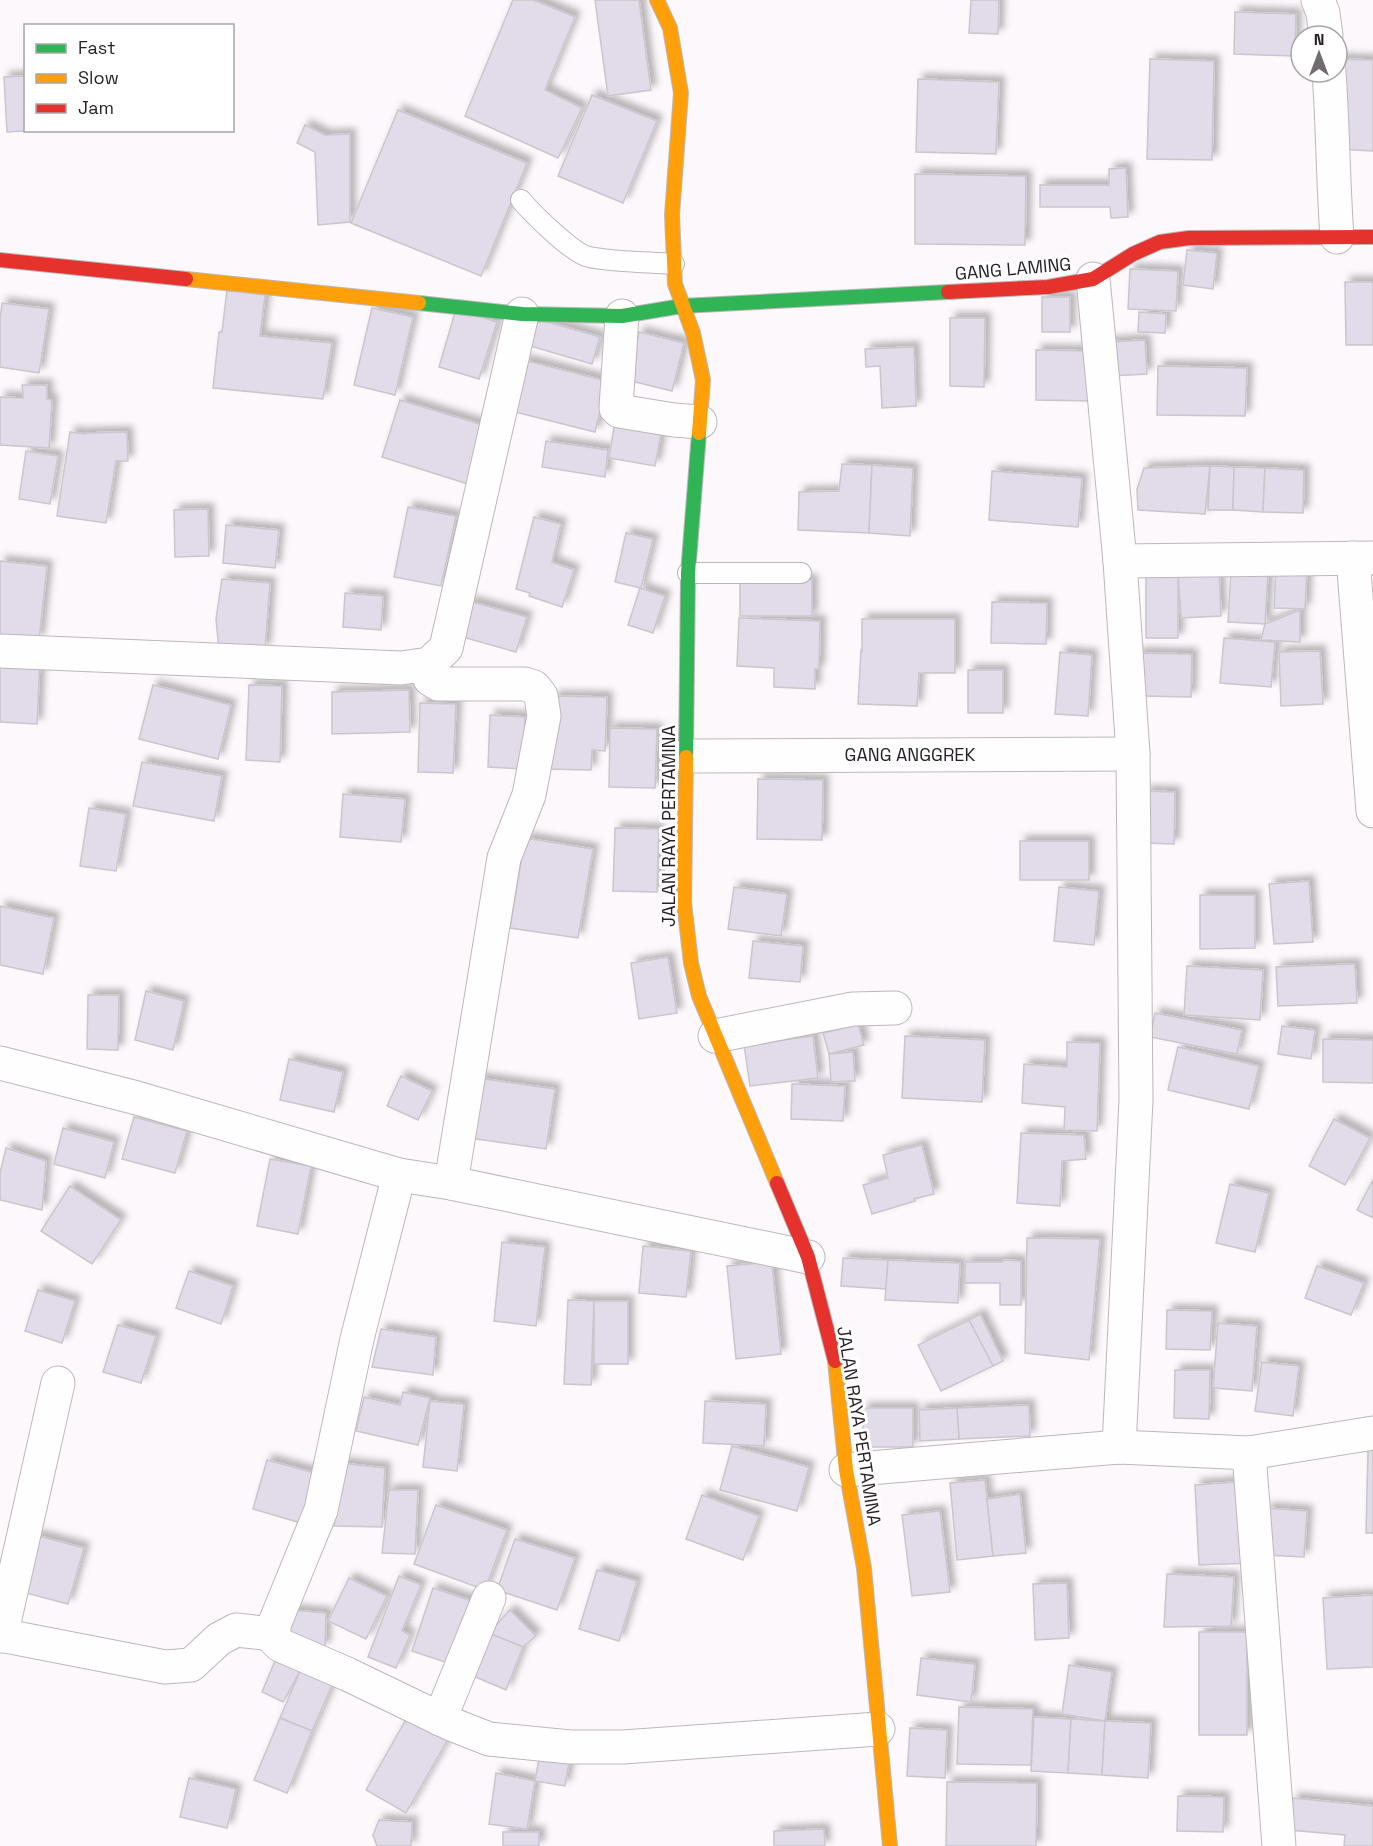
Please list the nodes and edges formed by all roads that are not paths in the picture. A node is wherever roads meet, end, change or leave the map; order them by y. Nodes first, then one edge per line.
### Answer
1 (657, 0) edge
2 (1318, 0) edge
3 (1324, 24) edge
4 (1330, 84) edge
5 (521, 200) dead end
6 (1337, 237) junction
7 (1373, 237) edge
8 (0, 260) edge
9 (674, 264) junction
10 (1093, 279) junction
11 (682, 306) junction
12 (522, 314) junction
13 (622, 316) junction
14 (700, 422) junction
15 (1363, 558) edge
16 (1120, 561) junction
17 (688, 573) junction
18 (801, 573) dead end
19 (0, 651) edge
20 (429, 664) junction
21 (1133, 754) junction
22 (686, 756) junction
23 (1373, 811) edge
24 (895, 1008) dead end
25 (715, 1036) junction
26 (0, 1063) edge
27 (399, 1175) junction
28 (451, 1183) junction
29 (808, 1257) junction
30 (58, 1383) dead end
31 (1373, 1433) edge
32 (1119, 1448) junction
33 (1249, 1453) junction
34 (846, 1470) junction
35 (489, 1598) dead end
36 (273, 1634) junction
37 (0, 1636) edge
38 (440, 1719) junction
39 (878, 1729) junction
40 (890, 1846) edge
41 (1279, 1846) edge

1 - 9 main road, JALAN RAYA PERTAMINA
2 - 3 street
4 - 6 street
5 - 9 lane
6 - 7 main road, GANG LAMING
6 - 10 main road, GANG LAMING
8 - 12 main road, GANG LAMING
9 - 11 main road, JALAN RAYA PERTAMINA
10 - 11 main road, GANG LAMING
10 - 16 street
11 - 13 main road, GANG LAMING
11 - 14 main road, JALAN RAYA PERTAMINA
12 - 13 main road, GANG LAMING
12 - 20 street
13 - 14 street
14 - 17 main road, JALAN RAYA PERTAMINA
15 - 16 street
15 - 23 street
16 - 21 street
17 - 18 lane
17 - 22 main road, JALAN RAYA PERTAMINA
19 - 20 street
20 - 28 street
21 - 22 street, GANG ANGGREK
21 - 32 street
22 - 25 main road, JALAN RAYA PERTAMINA
24 - 25 street
25 - 29 main road, JALAN RAYA PERTAMINA
26 - 27 street
27 - 28 street
27 - 36 street
28 - 29 street
29 - 34 main road, JALAN RAYA PERTAMINA
30 - 37 street
31 - 33 street
32 - 33 street
32 - 34 street
33 - 41 street
34 - 39 main road, JALAN RAYA PERTAMINA
35 - 38 street
36 - 37 street
36 - 38 street
38 - 39 street
39 - 40 main road, JALAN RAYA PERTAMINA

